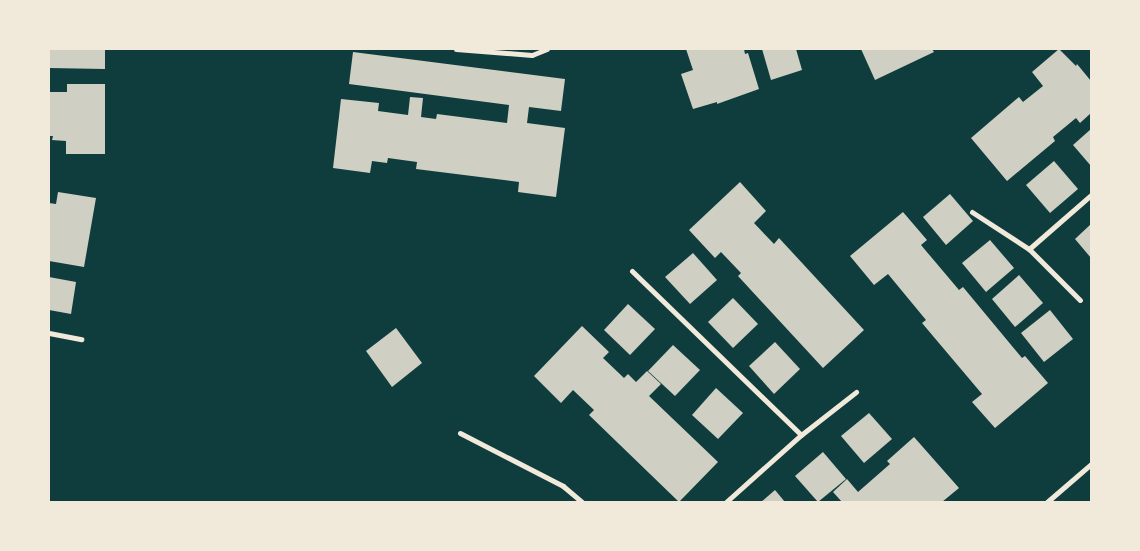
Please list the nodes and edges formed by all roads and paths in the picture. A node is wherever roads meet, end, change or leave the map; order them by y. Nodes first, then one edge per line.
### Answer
1 (456, 49) edge
2 (547, 49) edge
3 (1091, 195) edge
4 (972, 212) dead end
5 (1029, 249) junction
6 (632, 271) dead end
7 (1080, 300) dead end
8 (49, 333) edge
9 (81, 339) dead end
10 (856, 392) dead end
11 (460, 433) dead end
12 (801, 435) junction
13 (1091, 464) edge
14 (582, 502) edge
15 (726, 502) edge
16 (1046, 502) edge

1 - 2 street
3 - 5 street
4 - 5 street
5 - 7 street
6 - 12 street
8 - 9 street
10 - 12 street
11 - 14 street
12 - 15 street
13 - 16 street

